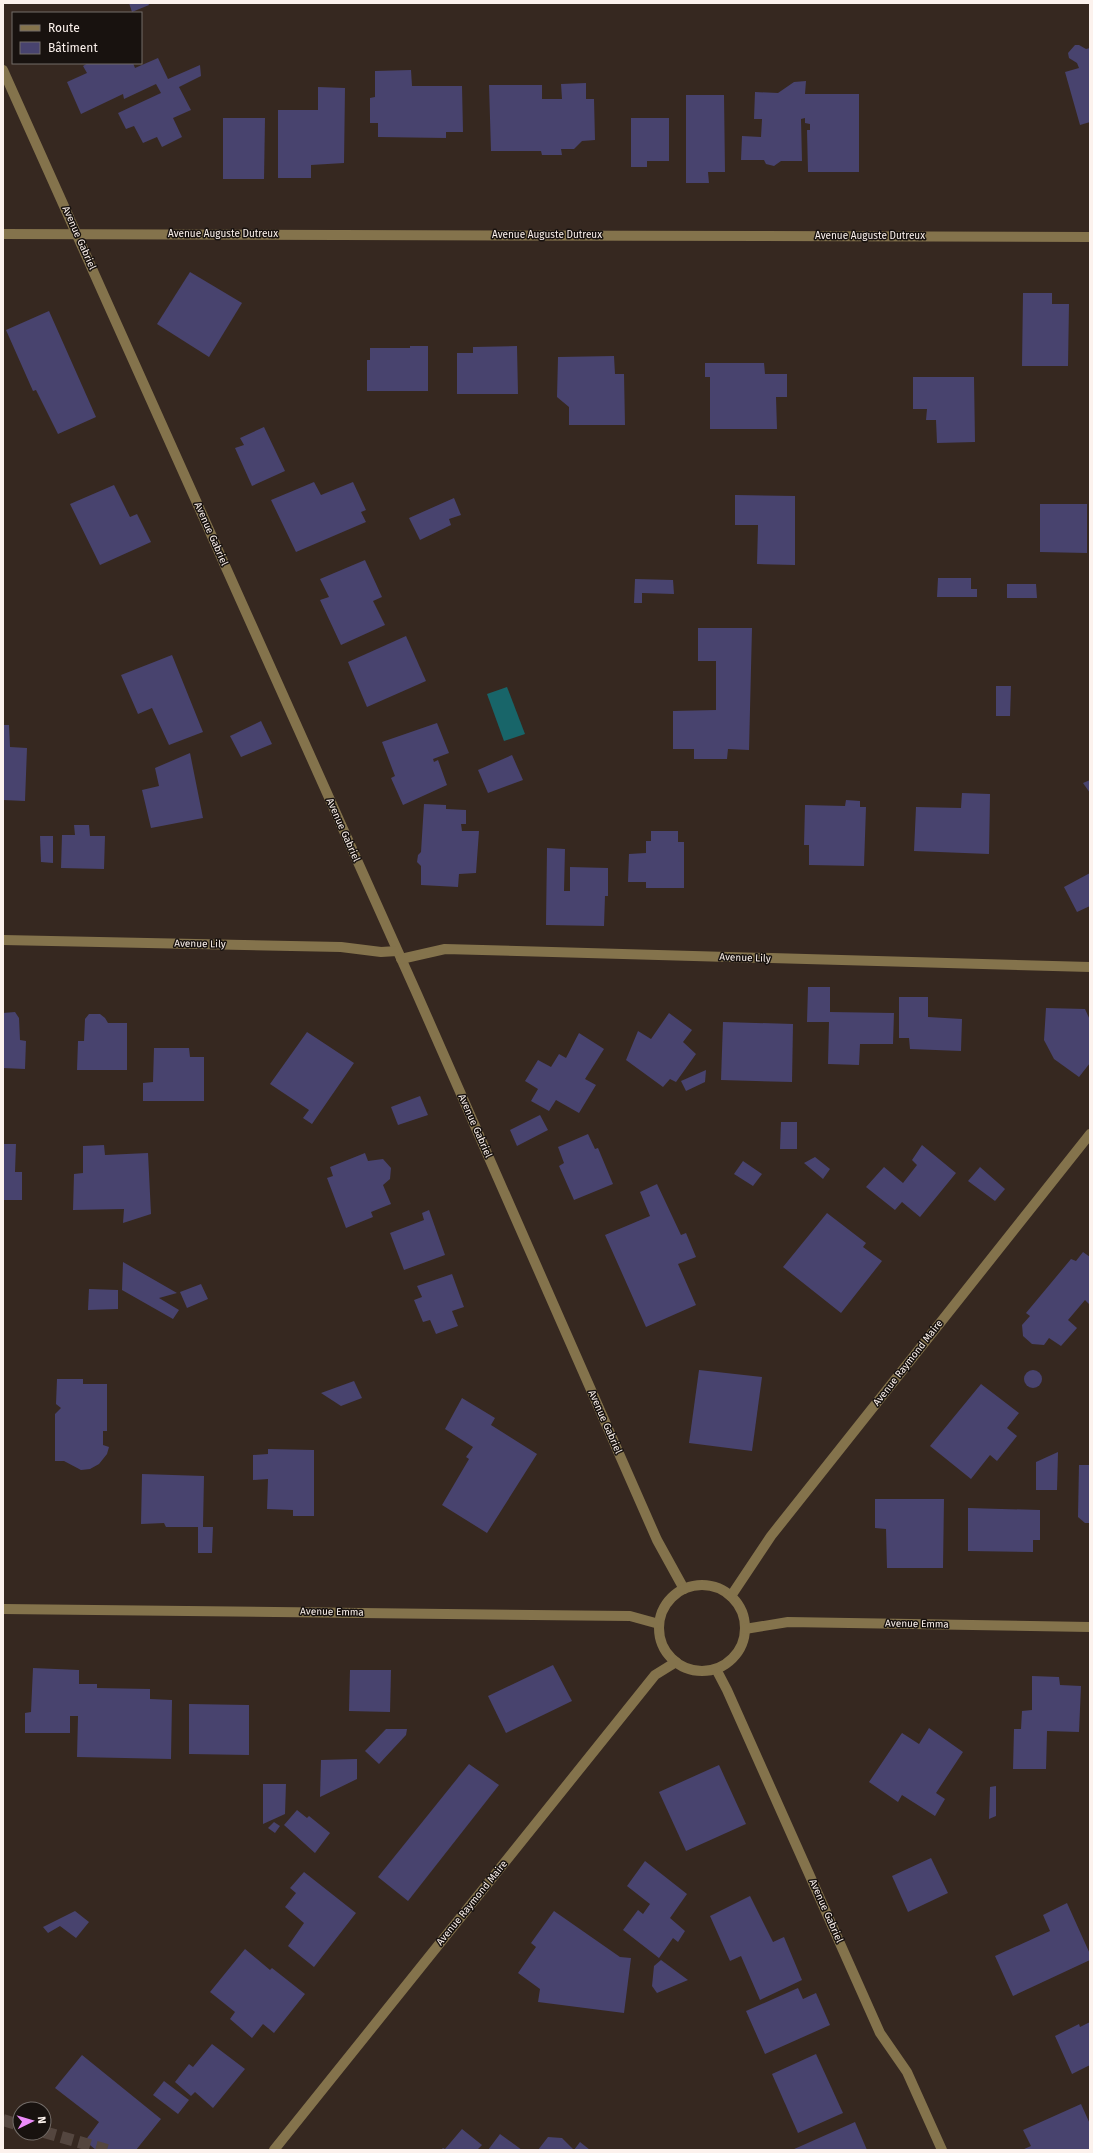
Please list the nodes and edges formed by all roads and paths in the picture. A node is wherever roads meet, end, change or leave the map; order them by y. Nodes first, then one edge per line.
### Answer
1 (3, 70) edge
2 (3, 234) edge
3 (77, 234) junction
4 (1090, 237) edge
5 (3, 940) edge
6 (399, 955) junction
7 (1090, 967) edge
8 (1090, 1134) edge
9 (684, 1589) junction
10 (731, 1596) junction
11 (3, 1609) edge
12 (659, 1624) junction
13 (1090, 1627) edge
14 (745, 1629) junction
15 (676, 1662) junction
16 (716, 1669) junction
17 (274, 2150) edge
18 (942, 2150) edge

1 - 3 street, Avenue Gabriel
2 - 3 street, Avenue Auguste Dutreux
3 - 4 street, Avenue Auguste Dutreux
3 - 6 street, Avenue Gabriel
5 - 6 street, Avenue Lily
6 - 7 street, Avenue Lily
6 - 9 street, Avenue Gabriel
8 - 10 street, Avenue Raymond Maire
9 - 10 street
9 - 12 street
10 - 14 street
11 - 12 street, Avenue Emma
12 - 15 street
13 - 14 street, Avenue Emma
14 - 16 street
15 - 16 street
15 - 17 street, Avenue Raymond Maire
16 - 18 street, Avenue Gabriel

